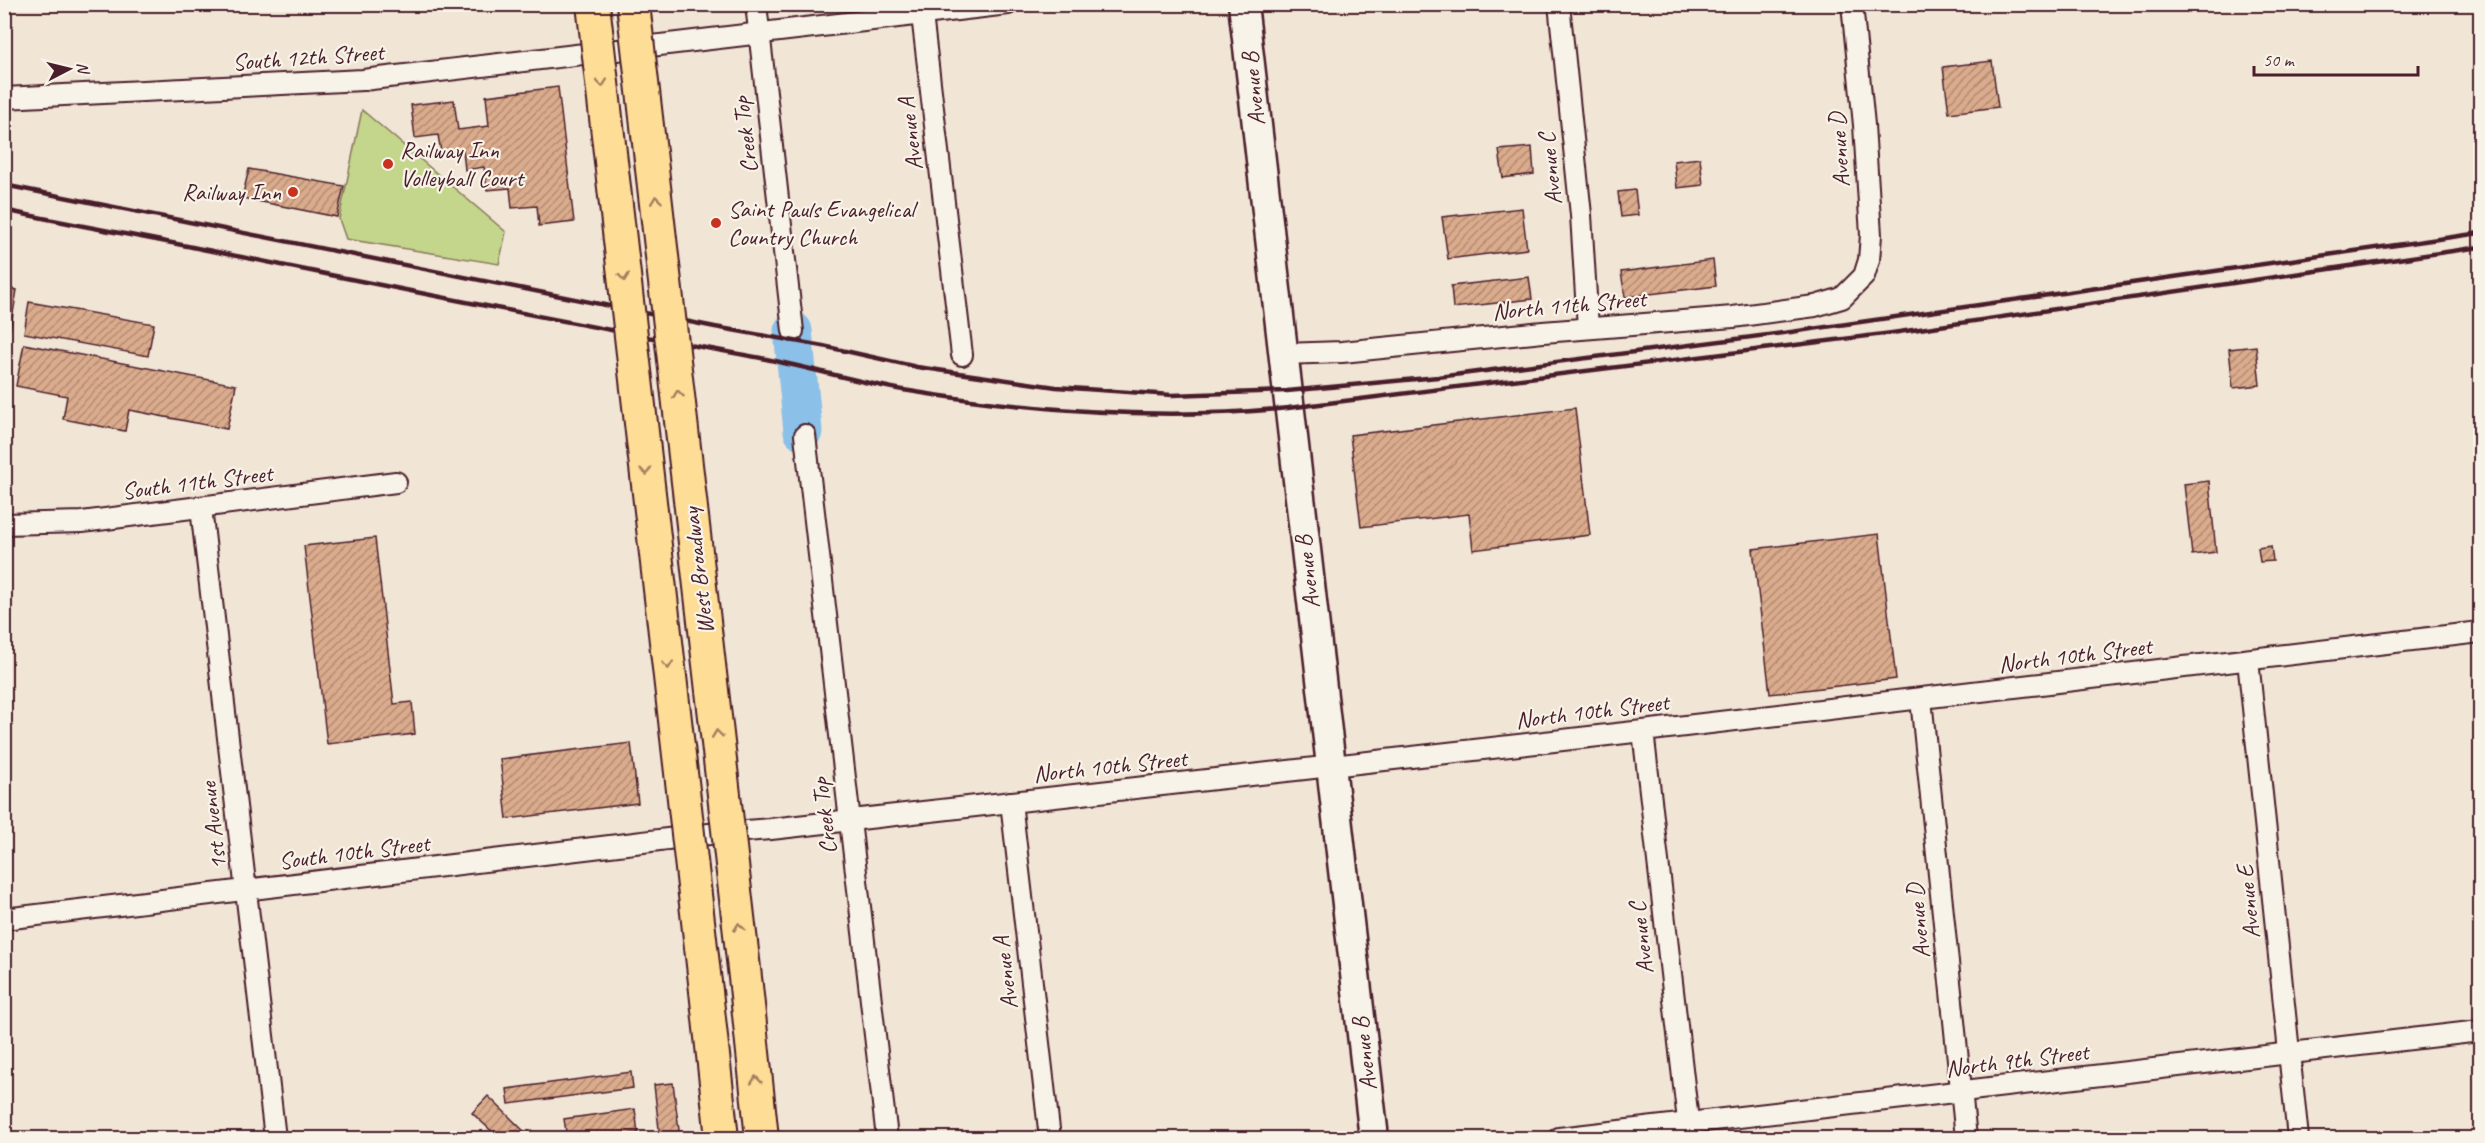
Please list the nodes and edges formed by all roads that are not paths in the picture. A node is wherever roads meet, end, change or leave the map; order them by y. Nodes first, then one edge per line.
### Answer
1 (593, 4) edge
2 (633, 4) edge
3 (756, 4) edge
4 (1008, 4) edge
5 (1243, 4) edge
6 (1559, 4) edge
7 (1852, 4) edge
8 (922, 15) junction
9 (759, 34) junction
10 (4, 98) edge
11 (1854, 288) joint
12 (1588, 328) junction
13 (793, 331) dead end
14 (1283, 354) junction
15 (962, 355) dead end
16 (804, 435) dead end
17 (396, 482) dead end
18 (201, 508) junction
19 (4, 524) edge
20 (2481, 633) edge
21 (2248, 660) junction
22 (1921, 699) junction
23 (1643, 731) junction
24 (1331, 767) junction
25 (1011, 802) junction
26 (850, 820) junction
27 (709, 834) joint
28 (247, 890) junction
29 (4, 919) edge
30 (2481, 1031) edge
31 (2289, 1054) junction
32 (1962, 1093) junction
33 (1689, 1131) edge
34 (275, 1138) edge
35 (722, 1138) edge
36 (762, 1138) edge
37 (887, 1138) edge
38 (1050, 1138) edge
39 (1374, 1138) edge
40 (1559, 1138) edge
41 (1966, 1138) edge
42 (2298, 1138) edge

1 -> 35 main road, West Broadway, bridge
36 -> 2 main road, West Broadway, bridge
3 - 9 street, Creek Top
4 - 8 street, South 12th Street
5 - 14 street, Avenue B
6 - 12 street, Avenue C
7 - 11 street, Avenue D
8 - 9 street, South 12th Street
8 - 15 street, Avenue A
9 - 10 street, South 12th Street
9 - 13 street, Creek Top
11 - 12 street, North 11th Street
12 - 14 street, North 11th Street
14 - 24 street, Avenue B
16 - 26 street, Creek Top
17 - 18 street, South 11th Street
18 - 19 street, South 11th Street
18 - 28 street, 1st Avenue
20 - 21 street, North 10th Street
21 - 22 street, North 10th Street
21 - 31 street, Avenue E
22 - 23 street, North 10th Street
22 - 32 street, Avenue D
23 - 24 street, North 10th Street
23 - 33 street, Avenue C
24 - 25 street, North 10th Street
24 - 39 street, Avenue B
25 - 26 street, North 10th Street
25 - 38 street, Avenue A
26 - 27 street, North 10th Street
26 - 37 street, Creek Top
27 - 28 street, South 10th Street
28 - 29 street, South 10th Street
28 - 34 street, 1st Avenue
30 - 31 street, North 9th Street
31 - 32 street, North 9th Street
31 - 42 street, Avenue E
32 - 33 street, North 9th Street
32 - 41 street, Avenue D
33 - 40 street, North 9th Street

